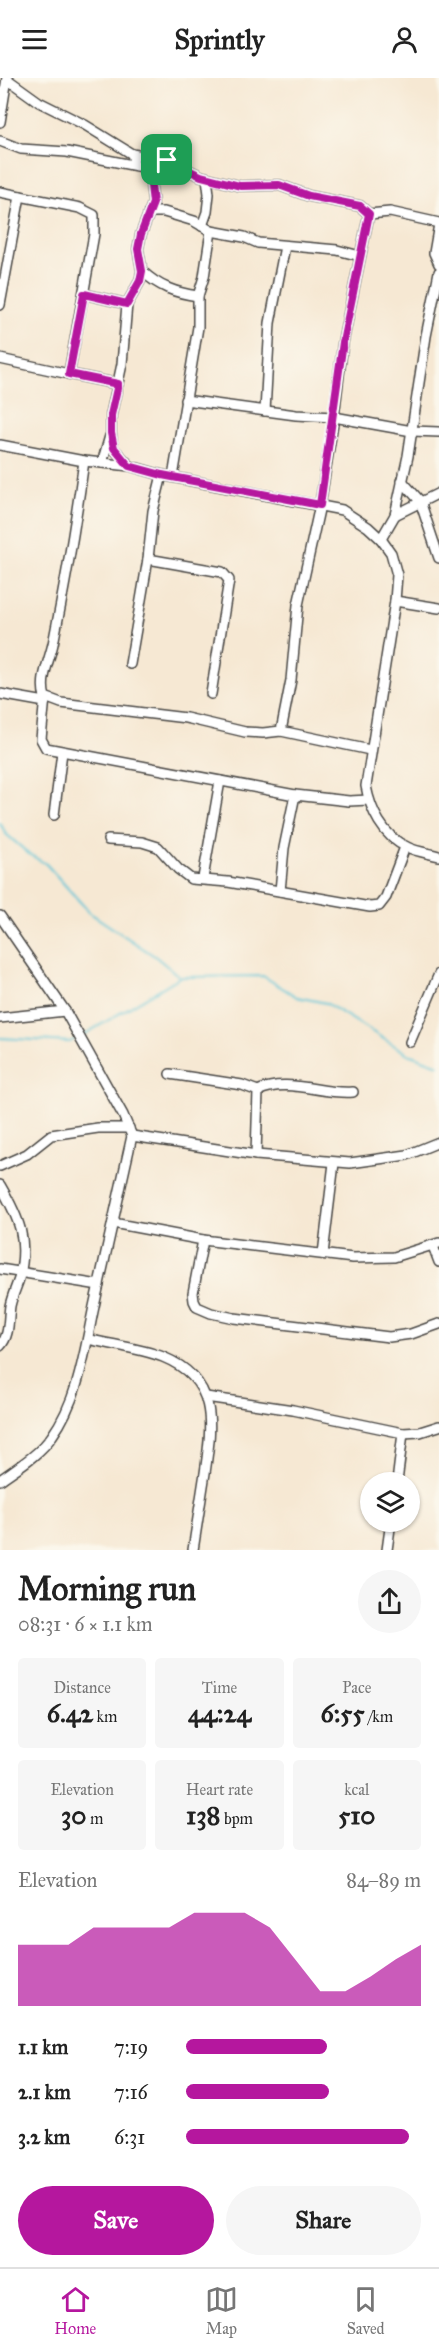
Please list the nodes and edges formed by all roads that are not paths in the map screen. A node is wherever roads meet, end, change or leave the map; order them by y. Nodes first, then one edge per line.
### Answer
1 (7, 79) edge
2 (0, 122) edge
3 (0, 141) edge
4 (132, 154) junction
5 (154, 158) junction
6 (135, 165) junction
7 (152, 169) junction
8 (207, 178) junction
9 (0, 192) edge
10 (20, 195) junction
11 (149, 213) junction
12 (369, 214) junction
13 (439, 223) edge
14 (202, 226) junction
15 (211, 231) junction
16 (285, 246) junction
17 (360, 256) junction
18 (439, 264) edge
19 (142, 271) junction
20 (3, 272) edge
21 (439, 272) edge
22 (84, 294) junction
23 (198, 296) junction
24 (127, 304) junction
25 (0, 305) edge
26 (0, 358) edge
27 (69, 374) junction
28 (118, 384) junction
29 (185, 400) junction
30 (265, 411) junction
31 (334, 417) junction
32 (412, 431) junction
33 (439, 432) edge
34 (111, 433) junction
35 (0, 445) edge
36 (84, 461) junction
37 (102, 463) junction
38 (129, 466) junction
39 (162, 475) junction
40 (173, 477) junction
41 (402, 481) junction
42 (439, 494) edge
43 (420, 501) junction
44 (320, 505) junction
45 (395, 515) junction
46 (381, 539) junction
47 (439, 558) edge
48 (148, 559) junction
49 (395, 601) junction
50 (439, 608) edge
51 (130, 664) dead end
52 (0, 694) edge
53 (211, 694) dead end
54 (45, 699) junction
55 (281, 731) junction
56 (370, 750) junction
57 (62, 752) junction
58 (220, 781) junction
59 (295, 795) junction
60 (369, 800) junction
61 (54, 815) dead end
62 (108, 840) dead end
63 (405, 847) junction
64 (439, 856) edge
65 (203, 879) junction
66 (280, 891) junction
67 (0, 916) edge
68 (439, 974) edge
69 (65, 1011) junction
70 (0, 1018) edge
71 (410, 1042) dead end
72 (170, 1074) dead end
73 (258, 1091) junction
74 (353, 1092) dead end
75 (130, 1132) junction
76 (439, 1142) edge
77 (256, 1155) junction
78 (334, 1163) junction
79 (0, 1166) edge
80 (0, 1185) edge
81 (113, 1223) junction
82 (203, 1240) junction
83 (436, 1244) edge
84 (323, 1254) junction
85 (439, 1262) edge
86 (0, 1269) edge
87 (20, 1271) junction
88 (99, 1285) junction
89 (439, 1324) edge
90 (88, 1339) junction
91 (0, 1346) edge
92 (206, 1397) junction
93 (439, 1426) edge
94 (403, 1433) junction
95 (398, 1472) edge
96 (0, 1480) edge
97 (389, 1532) edge
98 (193, 1550) edge
99 (387, 1550) edge

1 - 2 street
1 - 4 street
3 - 6 street
4 - 5 street
4 - 6 street
5 - 7 street
5 - 8 street
6 - 7 street
7 - 11 street
8 - 12 street
8 - 14 street
9 - 10 street
10 - 20 street
10 - 22 street
11 - 14 street
11 - 19 street
12 - 13 street
12 - 17 street
13 - 18 street
14 - 15 street
15 - 16 street
15 - 23 street
16 - 17 street
16 - 30 street
17 - 31 street
19 - 23 street
19 - 24 street
20 - 25 street
21 - 32 street
22 - 24 street
22 - 27 street
23 - 29 street
24 - 28 street
26 - 27 street
27 - 28 street
28 - 34 street
29 - 30 street
29 - 40 street
30 - 31 street
31 - 32 street
31 - 44 street
32 - 33 street
32 - 41 street
34 - 37 street
34 - 38 street
35 - 36 street
36 - 37 street
36 - 54 street
37 - 38 street
38 - 39 street
39 - 40 street
39 - 48 street
40 - 44 street
41 - 43 street
41 - 45 street
42 - 43 street
43 - 45 street
43 - 47 street
44 - 46 street
44 - 55 street
45 - 46 street
46 - 49 street
48 - 51 street
48 - 53 street
49 - 50 street
49 - 56 street
52 - 54 street
54 - 55 street
54 - 57 street
55 - 56 street
56 - 60 street
57 - 58 street
57 - 61 street
58 - 59 street
58 - 65 street
59 - 60 street
59 - 66 street
60 - 63 street
62 - 65 street
63 - 64 street
63 - 66 street
65 - 66 street
67 - 69 street
68 - 71 street
69 - 70 street
69 - 75 street
72 - 73 street
73 - 74 street
73 - 77 street
75 - 77 street
75 - 79 street
75 - 81 street
76 - 78 street
77 - 78 street
78 - 84 street
80 - 87 street
81 - 82 street
81 - 88 street
82 - 84 street
82 - 89 street
83 - 84 street
83 - 85 street
86 - 87 street
87 - 88 street
87 - 91 street
88 - 90 street
90 - 92 street
90 - 96 street
92 - 94 street
92 - 98 street
93 - 94 street
94 - 95 street
97 - 99 street

